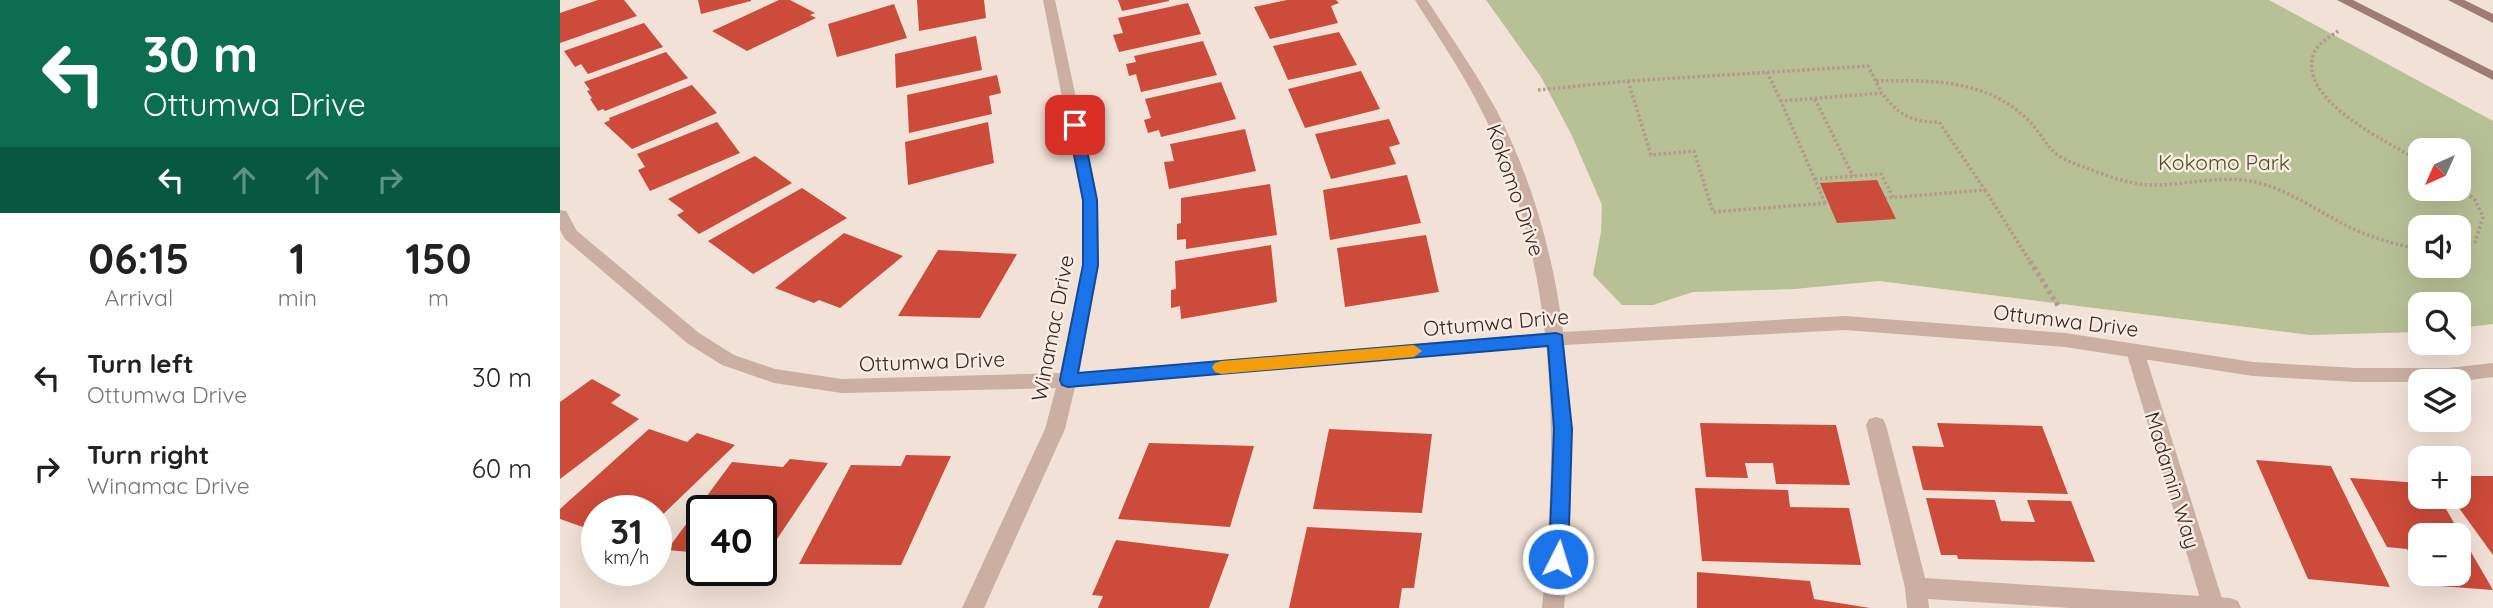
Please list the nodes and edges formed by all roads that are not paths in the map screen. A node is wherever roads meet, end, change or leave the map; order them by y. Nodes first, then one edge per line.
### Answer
1 (1049, 0) edge
2 (1421, 0) edge
3 (2343, 0) edge
4 (2454, 0) edge
5 (2493, 19) edge
6 (2493, 76) edge
7 (560, 215) edge
8 (1556, 339) junction
9 (2135, 351) junction
10 (2493, 370) edge
11 (1068, 380) junction
12 (1876, 425) dead end
13 (1917, 598) edge
14 (2219, 607) edge
15 (973, 608) edge
16 (1553, 608) edge

1 - 11 street, Winamac Drive
2 - 8 street, Kokomo Drive
3 - 6 main road
4 - 5 main road
7 - 11 street, Ottumwa Drive
8 - 9 street, Ottumwa Drive
8 - 11 street, Ottumwa Drive
8 - 16 street, Kokomo Drive
9 - 10 street, Ottumwa Drive
9 - 14 street, Madamin Way
11 - 15 street, Winamac Drive
12 - 13 street
13 - 14 street

